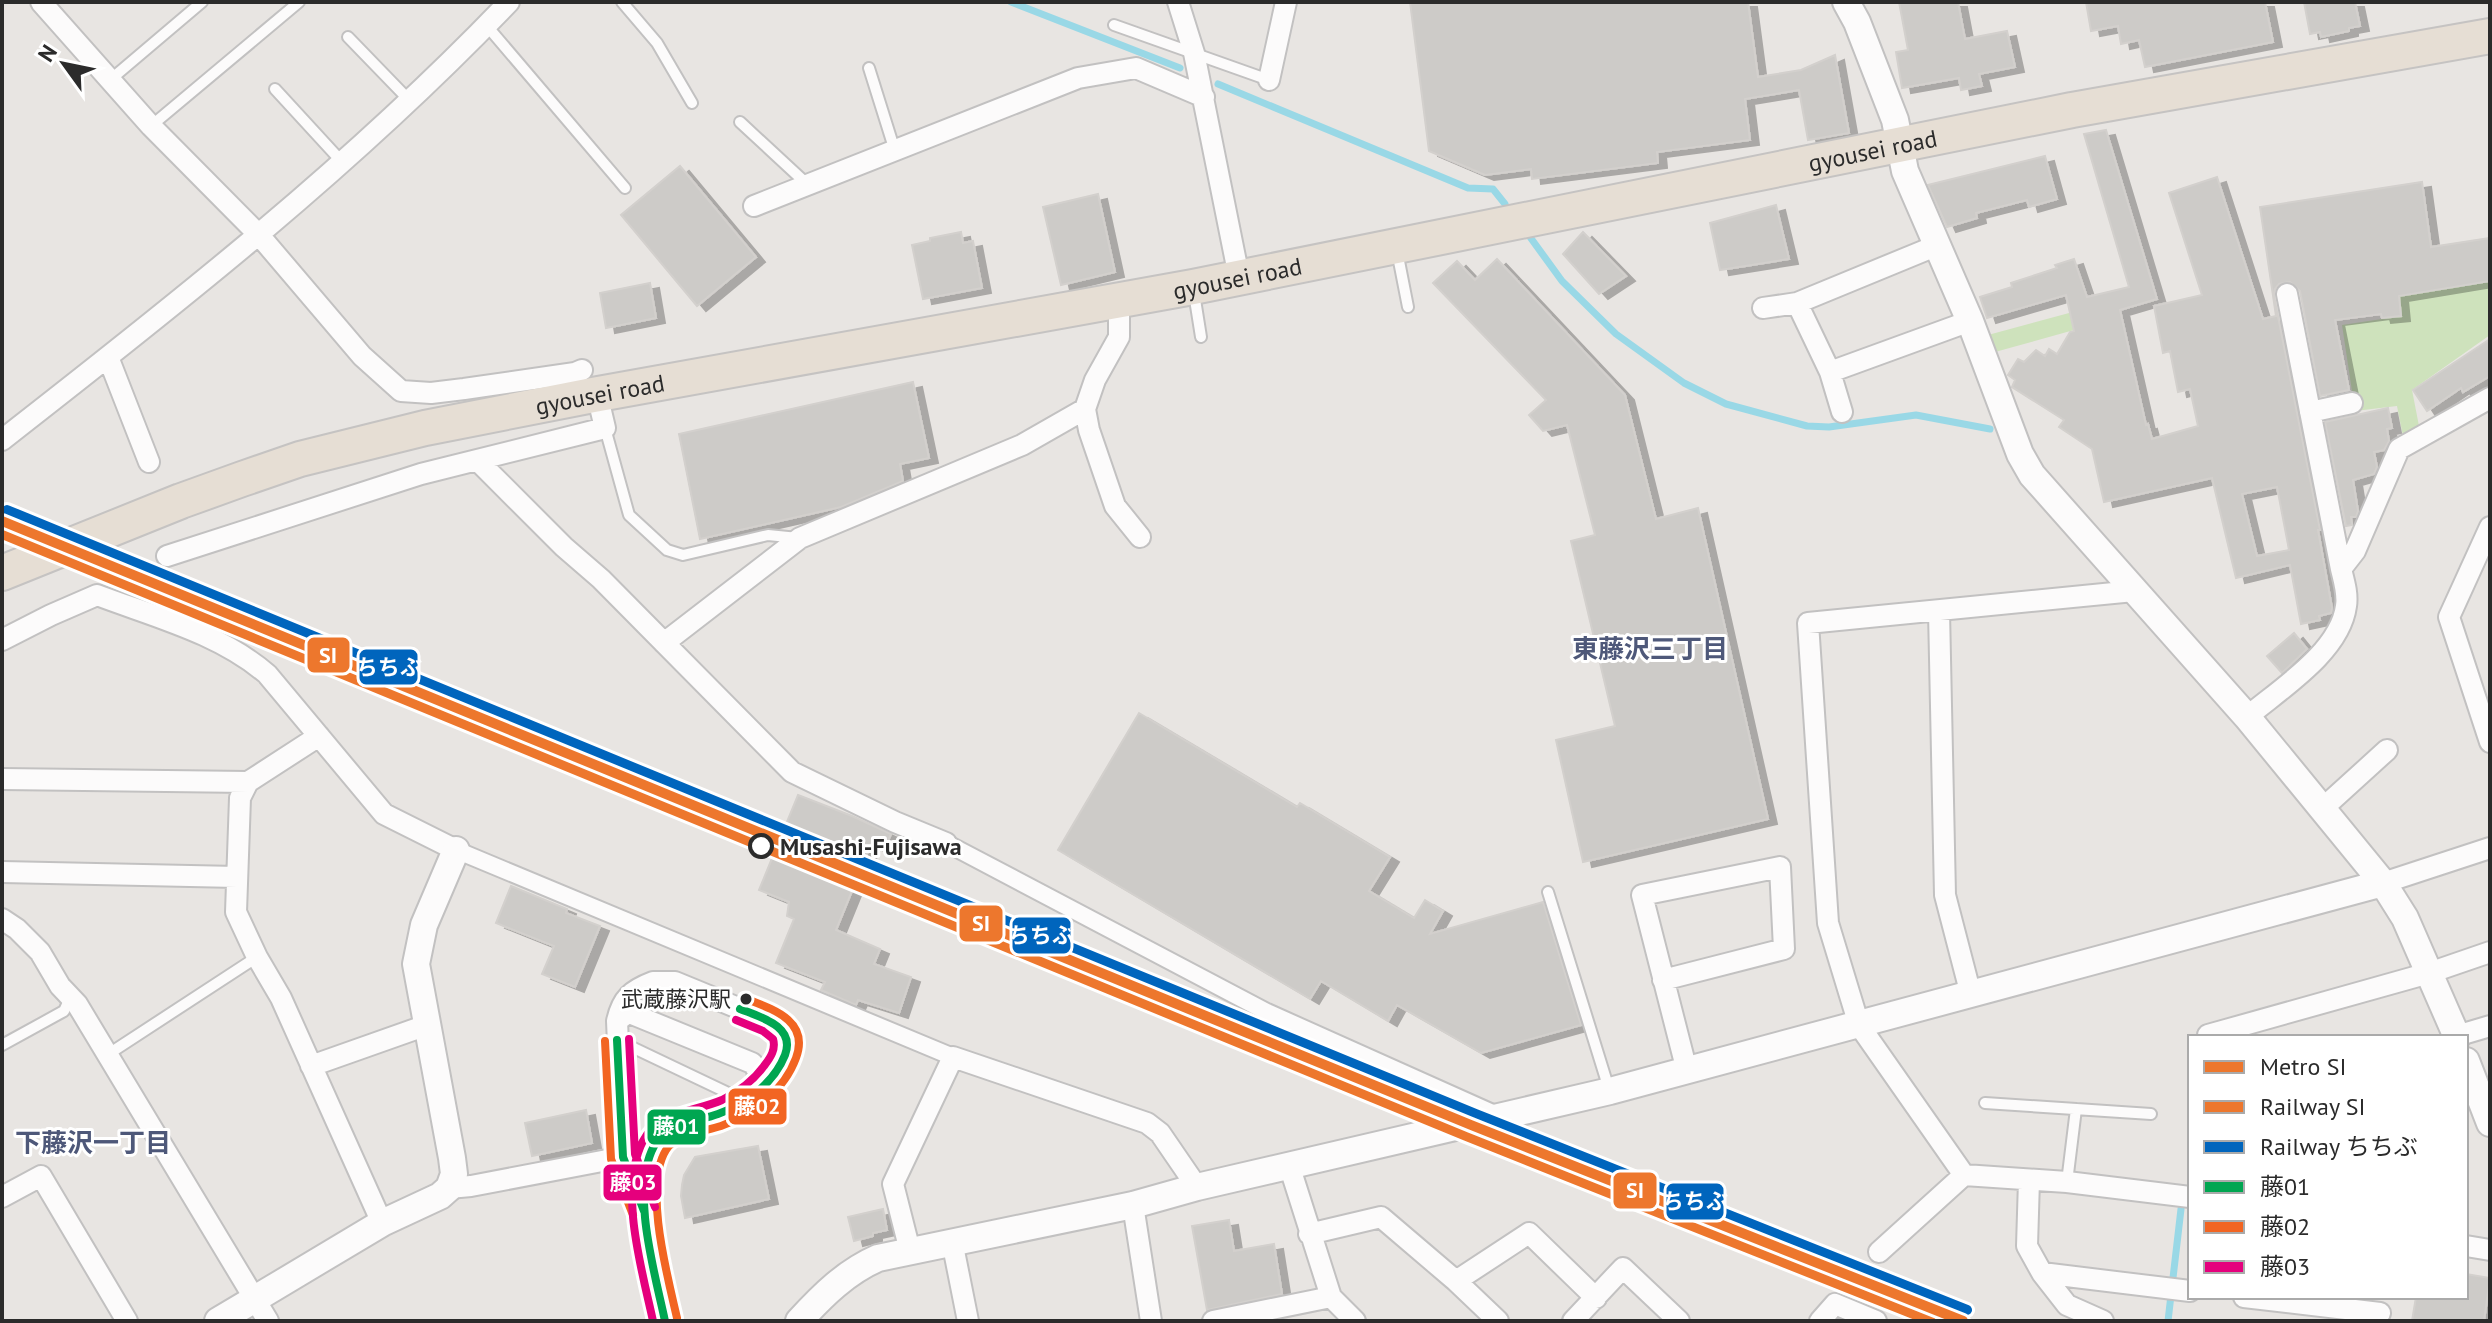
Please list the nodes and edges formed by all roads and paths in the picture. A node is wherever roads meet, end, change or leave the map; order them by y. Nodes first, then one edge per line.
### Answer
1 (202, 2) edge
2 (299, 2) edge
3 (509, 2) edge
4 (622, 2) edge
5 (1178, 2) edge
6 (1286, 2) edge
7 (1846, 2) edge
8 (48, 4) edge
9 (1114, 25) dead end
10 (487, 26) junction
11 (2490, 36) edge
12 (348, 37) dead end
13 (1194, 53) junction
14 (869, 68) dead end
15 (110, 80) junction
16 (1269, 80) joint
17 (275, 89) dead end
18 (1204, 97) junction
19 (410, 101) junction
20 (692, 103) dead end
21 (740, 122) dead end
22 (151, 126) junction
23 (1900, 145) junction
24 (895, 151) junction
25 (343, 163) junction
26 (808, 185) junction
27 (625, 188) dead end
28 (754, 206) dead end
29 (259, 235) junction
30 (1395, 245) junction
31 (1938, 245) junction
32 (1239, 277) junction
33 (1193, 287) junction
34 (2287, 294) dead end
35 (1119, 301) junction
36 (1797, 303) junction
37 (1408, 307) dead end
38 (1763, 308) dead end
39 (1970, 321) junction
40 (1201, 337) dead end
41 (108, 357) junction
42 (1830, 372) junction
43 (589, 382) junction
44 (2490, 398) edge
45 (2352, 403) dead end
46 (1085, 409) junction
47 (1842, 412) dead end
48 (2310, 412) junction
49 (605, 428) junction
50 (2, 440) edge
51 (478, 461) junction
52 (149, 462) dead end
53 (2490, 527) edge
54 (1140, 537) dead end
55 (800, 538) junction
56 (167, 556) dead end
57 (2341, 569) junction
58 (2, 573) edge
59 (2134, 591) junction
60 (1939, 611) junction
61 (2, 640) edge
62 (664, 643) junction
63 (2247, 717) junction
64 (319, 736) junction
65 (2490, 742) edge
66 (2387, 750) dead end
67 (2, 779) edge
68 (248, 782) junction
69 (2322, 809) junction
70 (946, 843) joint
71 (458, 846) junction
72 (2490, 848) edge
73 (2, 872) edge
74 (237, 877) junction
75 (2383, 883) junction
76 (1548, 892) dead end
77 (2, 919) edge
78 (2490, 952) edge
79 (257, 957) junction
80 (2429, 973) junction
81 (1663, 980) junction
82 (1971, 995) junction
83 (70, 998) junction
84 (427, 1025) junction
85 (1859, 1025) junction
86 (2490, 1026) edge
87 (617, 1030) junction
88 (2208, 1035) edge
89 (2454, 1035) edge
90 (2461, 1035) edge
91 (2, 1045) edge
92 (107, 1055) junction
93 (953, 1057) junction
94 (311, 1066) junction
95 (2468, 1067) edge
96 (1687, 1071) junction
97 (1610, 1091) junction
98 (750, 1097) junction
99 (1985, 1103) dead end
100 (2076, 1109) junction
101 (2151, 1114) dead end
102 (2483, 1114) edge
103 (1502, 1118) junction
104 (623, 1157) junction
105 (1290, 1168) junction
106 (1964, 1175) junction
107 (2029, 1180) junction
108 (2067, 1182) junction
109 (1197, 1187) junction
110 (449, 1188) junction
111 (2186, 1193) edge
112 (2, 1197) edge
113 (643, 1204) junction
114 (1133, 1205) junction
115 (382, 1223) junction
116 (1309, 1234) junction
117 (952, 1241) junction
118 (2468, 1246) edge
119 (2490, 1250) edge
120 (910, 1251) junction
121 (1879, 1252) dead end
122 (2042, 1273) junction
123 (1456, 1281) junction
124 (2188, 1291) edge
125 (1331, 1297) junction
126 (1596, 1298) junction
127 (2265, 1299) edge
128 (261, 1310) edge
129 (2380, 1310) edge
130 (127, 1321) edge
131 (218, 1321) edge
132 (665, 1321) edge
133 (799, 1321) edge
134 (968, 1321) edge
135 (1151, 1321) edge
136 (1213, 1321) edge
137 (1355, 1321) edge
138 (1498, 1321) edge
139 (1573, 1321) edge
140 (1679, 1321) edge
141 (1820, 1321) edge
142 (1876, 1321) edge
143 (2103, 1321) edge

1 - 15 lane
2 - 22 lane
3 - 10 street
4 - 20 lane
5 - 13 street
6 - 16 street
7 - 23 street
8 - 15 street
9 - 13 lane
10 - 19 street
10 - 27 lane
11 - 23 highway, gyousei road
12 - 19 lane
13 - 16 lane
13 - 18 street
14 - 24 lane
15 - 22 street
17 - 25 lane
18 - 24 street
18 - 32 street
19 - 25 street
21 - 26 lane
22 - 29 street
23 - 30 highway, gyousei road
23 - 31 street
24 - 26 street
25 - 29 street
26 - 28 street
29 - 41 street
29 - 43 street
30 - 32 highway, gyousei road
30 - 37 lane
31 - 36 street
31 - 39 street
32 - 33 highway, gyousei road
33 - 35 highway, gyousei road
33 - 40 lane
34 - 48 street
35 - 43 highway, gyousei road
35 - 46 street
36 - 38 street
36 - 42 street
39 - 42 street
39 - 59 street
41 - 50 street
41 - 52 street
42 - 47 street
43 - 49 street
43 - 58 highway, gyousei road
44 - 57 street
45 - 48 street
46 - 54 street
46 - 55 street
48 - 57 street
49 - 51 street
49 - 55 lane
51 - 56 street
51 - 62 street
53 - 65 street
55 - 62 street
57 - 63 street
59 - 60 street
59 - 63 street
60 - 82 street
60 - 85 street
61 - 64 street
62 - 70 street
63 - 69 street
64 - 68 street
64 - 71 street
66 - 69 street
67 - 68 street
68 - 74 street
69 - 75 street
70 - 103 street
71 - 84 street
71 - 93 street
72 - 75 street
73 - 74 street
74 - 79 street
75 - 80 street
75 - 82 street
76 - 97 lane
77 - 83 street
78 - 80 street
79 - 92 lane
79 - 94 street
80 - 88 street
80 - 89 street
81 - 81 street
81 - 96 street
82 - 85 street
83 - 91 lane
83 - 92 street
84 - 94 street
84 - 110 street
85 - 96 street
85 - 106 street
86 - 90 street
87 - 98 lane
87 - 98 street
87 - 98 street
87 - 104 street
92 - 128 street
93 - 109 street
93 - 120 street
94 - 115 street
95 - 102 street
96 - 97 street
97 - 103 street
98 - 113 street
99 - 100 lane
100 - 101 lane
100 - 108 lane
103 - 105 street
104 - 110 street
104 - 113 street
105 - 109 street
105 - 116 street
106 - 107 street
106 - 121 street
107 - 108 street
107 - 122 street
108 - 111 street
109 - 114 street
110 - 115 street
112 - 130 street
113 - 132 main road
114 - 117 street
114 - 135 street
115 - 128 street
116 - 123 street
116 - 125 street
117 - 120 street
117 - 134 street
118 - 119 street
120 - 133 street
122 - 124 street
122 - 143 street
123 - 126 street
123 - 138 street
125 - 136 street
125 - 137 street
126 - 139 street
126 - 140 street
127 - 129 street
128 - 131 street
141 - 142 street

